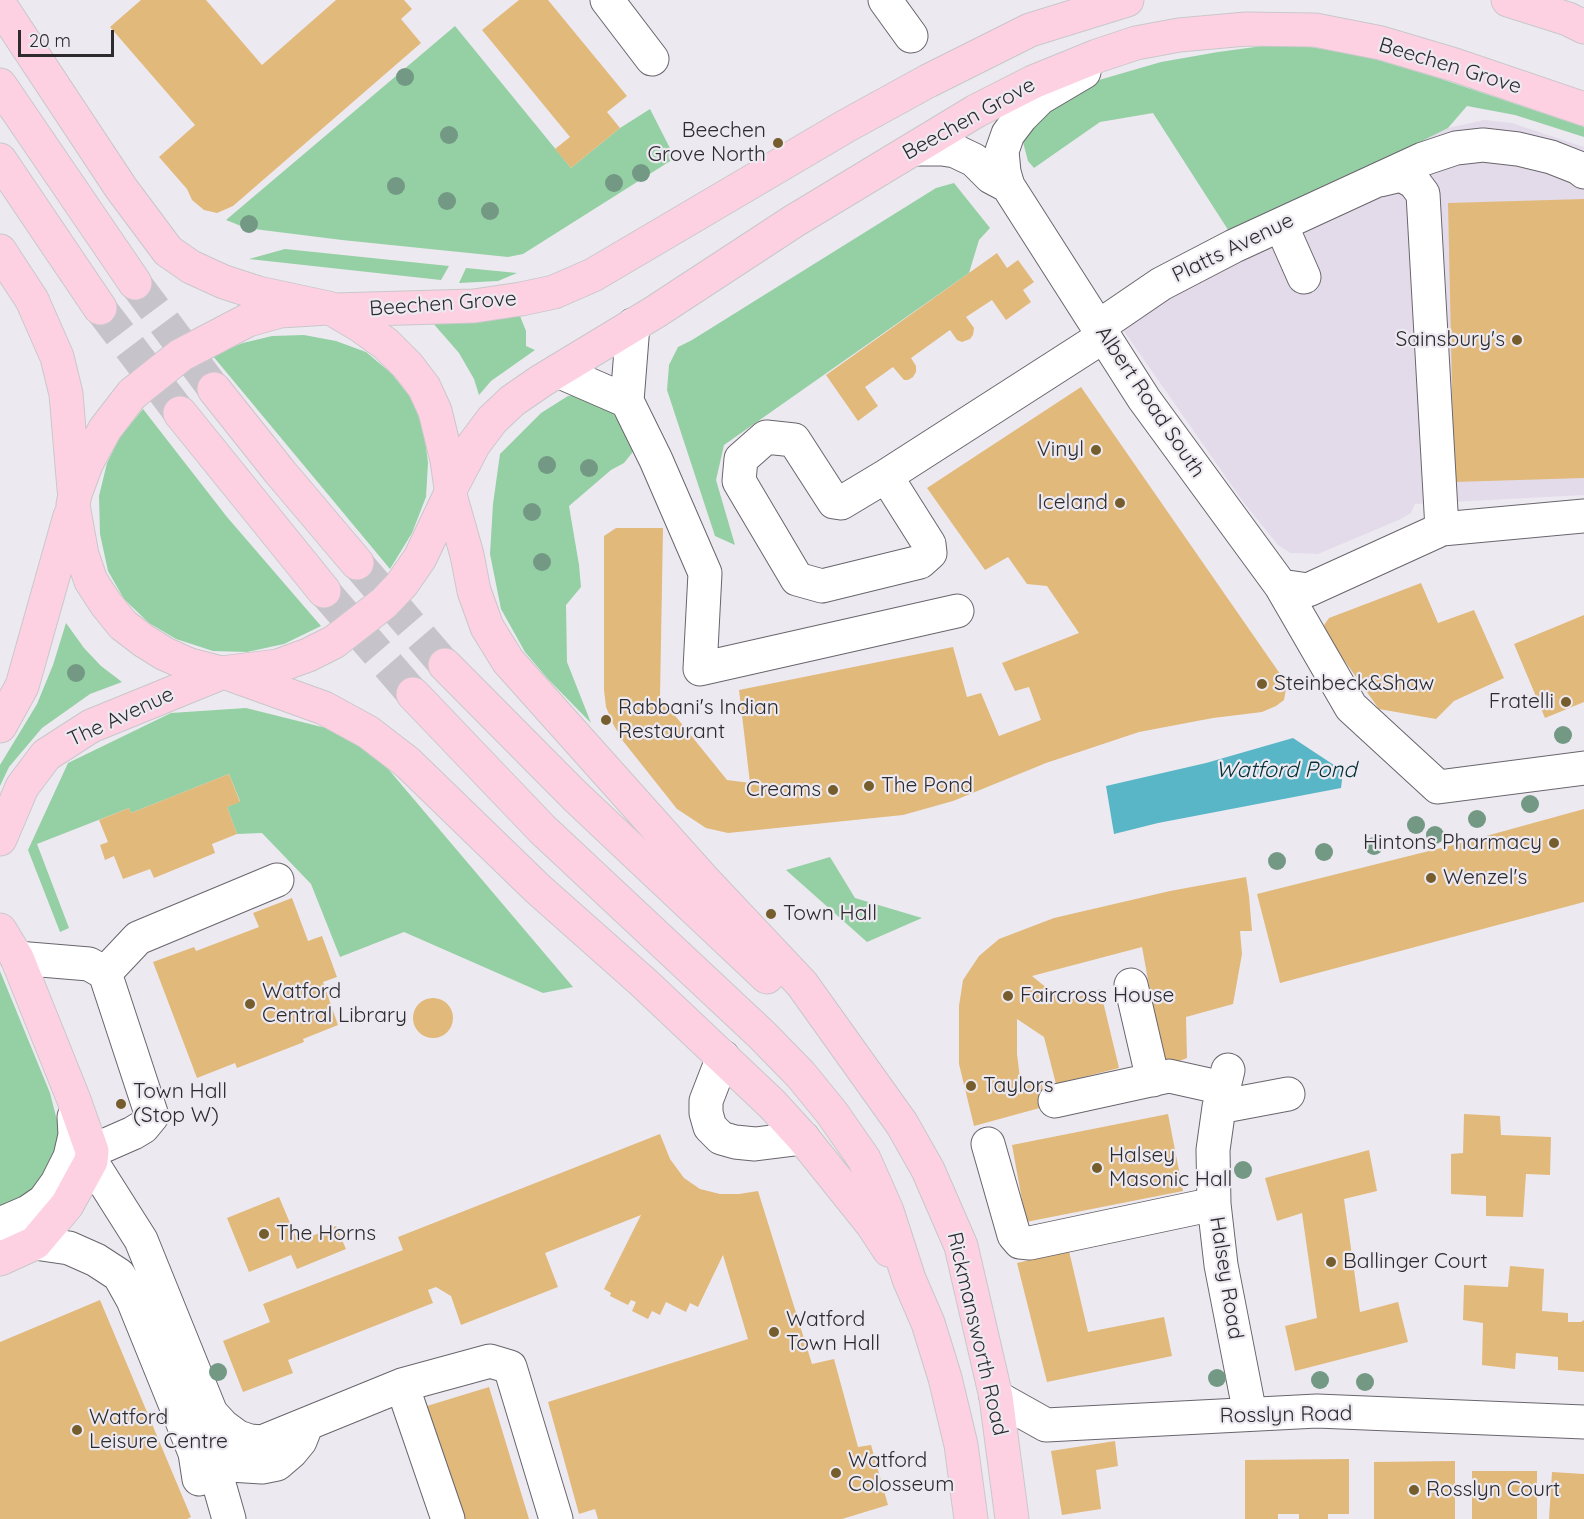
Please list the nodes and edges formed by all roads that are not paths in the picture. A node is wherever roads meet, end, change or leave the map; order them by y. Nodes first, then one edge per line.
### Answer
1 (607, 0) edge
2 (885, 0) edge
3 (1127, 0) edge
4 (1508, 0) edge
5 (0, 4) edge
6 (1584, 27) edge
7 (910, 36) dead end
8 (1136, 43) junction
9 (652, 59) dead end
10 (0, 84) edge
11 (1584, 109) edge
12 (915, 149) junction
13 (0, 160) edge
14 (1584, 172) edge
15 (1375, 182) junction
16 (1008, 186) junction
17 (1281, 225) junction
18 (0, 251) edge
19 (1304, 277) dead end
20 (135, 283) tunnel mouth
21 (100, 308) tunnel mouth
22 (331, 309) junction
23 (633, 325) junction
24 (1101, 331) junction
25 (558, 370) junction
26 (214, 389) tunnel mouth
27 (627, 402) junction
28 (180, 413) tunnel mouth
29 (886, 476) junction
30 (451, 492) junction
31 (74, 499) junction
32 (1584, 516) edge
33 (1442, 529) junction
34 (357, 563) tunnel mouth
35 (1281, 586) junction
36 (324, 591) tunnel mouth
37 (957, 611) dead end
38 (445, 665) tunnel mouth
39 (224, 673) junction
40 (413, 694) tunnel mouth
41 (0, 726) edge
42 (1574, 770) edge
43 (0, 839) edge
44 (277, 880) dead end
45 (6, 936) edge
46 (105, 974) junction
47 (1131, 985) dead end
48 (723, 1057) junction
49 (1153, 1080) junction
50 (1223, 1088) junction
51 (1288, 1094) dead end
52 (74, 1100) junction
53 (1055, 1101) dead end
54 (902, 1124) junction
55 (803, 1138) junction
56 (988, 1144) dead end
57 (92, 1156) junction
58 (1214, 1204) junction
59 (0, 1224) edge
60 (35, 1243) junction
61 (0, 1259) edge
62 (909, 1280) junction
63 (402, 1385) junction
64 (996, 1397) junction
65 (211, 1413) junction
66 (1250, 1414) junction
67 (1584, 1422) edge
68 (306, 1426) junction
69 (205, 1459) junction
70 (205, 1519) edge
71 (229, 1519) edge
72 (448, 1519) edge
73 (556, 1519) edge
74 (971, 1519) edge
75 (1012, 1519) edge

1 - 9 street
2 - 7 street
3 - 22 main road, Beechen Grove
4 - 6 main road
5 - 22 main road
8 - 11 main road, Beechen Grove
8 - 12 main road, Beechen Grove
8 - 16 street, Albert Road South
10 - 20 main road
12 - 16 street, Albert Road South
12 - 23 main road, Beechen Grove
13 - 21 main road
14 - 15 street
15 - 17 street, Platts Avenue
15 - 33 street
16 - 24 street, Albert Road South
17 - 19 street
17 - 24 street, Platts Avenue
18 - 31 main road
22 - 30 main road
22 - 31 main road
23 - 25 main road, Beechen Grove
23 - 27 street
24 - 29 street, Platts Avenue
24 - 35 street, Albert Road South
25 - 27 street
25 - 30 main road, Beechen Grove
26 - 34 main road
27 - 37 street
28 - 36 main road
29 - 29 street, Platts Avenue
30 - 39 main road, Beechen Grove
30 - 54 main road
31 - 39 main road
31 - 41 main road
32 - 33 street
33 - 35 street
35 - 42 street, Albert Road South
38 - 54 main road
39 - 43 main road, The Avenue
39 - 48 main road
40 - 62 main road
44 - 46 street
45 - 46 street
45 - 52 main road
46 - 57 street
47 - 49 street
48 - 55 main road
48 - 55 street
49 - 50 street
49 - 53 street
50 - 51 street
50 - 58 street, Halsey Road
52 - 57 main road
52 - 59 street
54 - 64 main road, Rickmansworth Road
55 - 62 main road
56 - 58 street
57 - 60 main road
57 - 65 street
58 - 66 street, Halsey Road
60 - 61 main road
60 - 69 street
62 - 74 main road, Rickmansworth Road
63 - 68 street
63 - 72 street
63 - 73 street
64 - 66 street, Rosslyn Road
64 - 75 main road, Rickmansworth Road
65 - 68 street
65 - 69 street
66 - 67 street, Rosslyn Road
68 - 69 street
69 - 70 street
69 - 71 street

